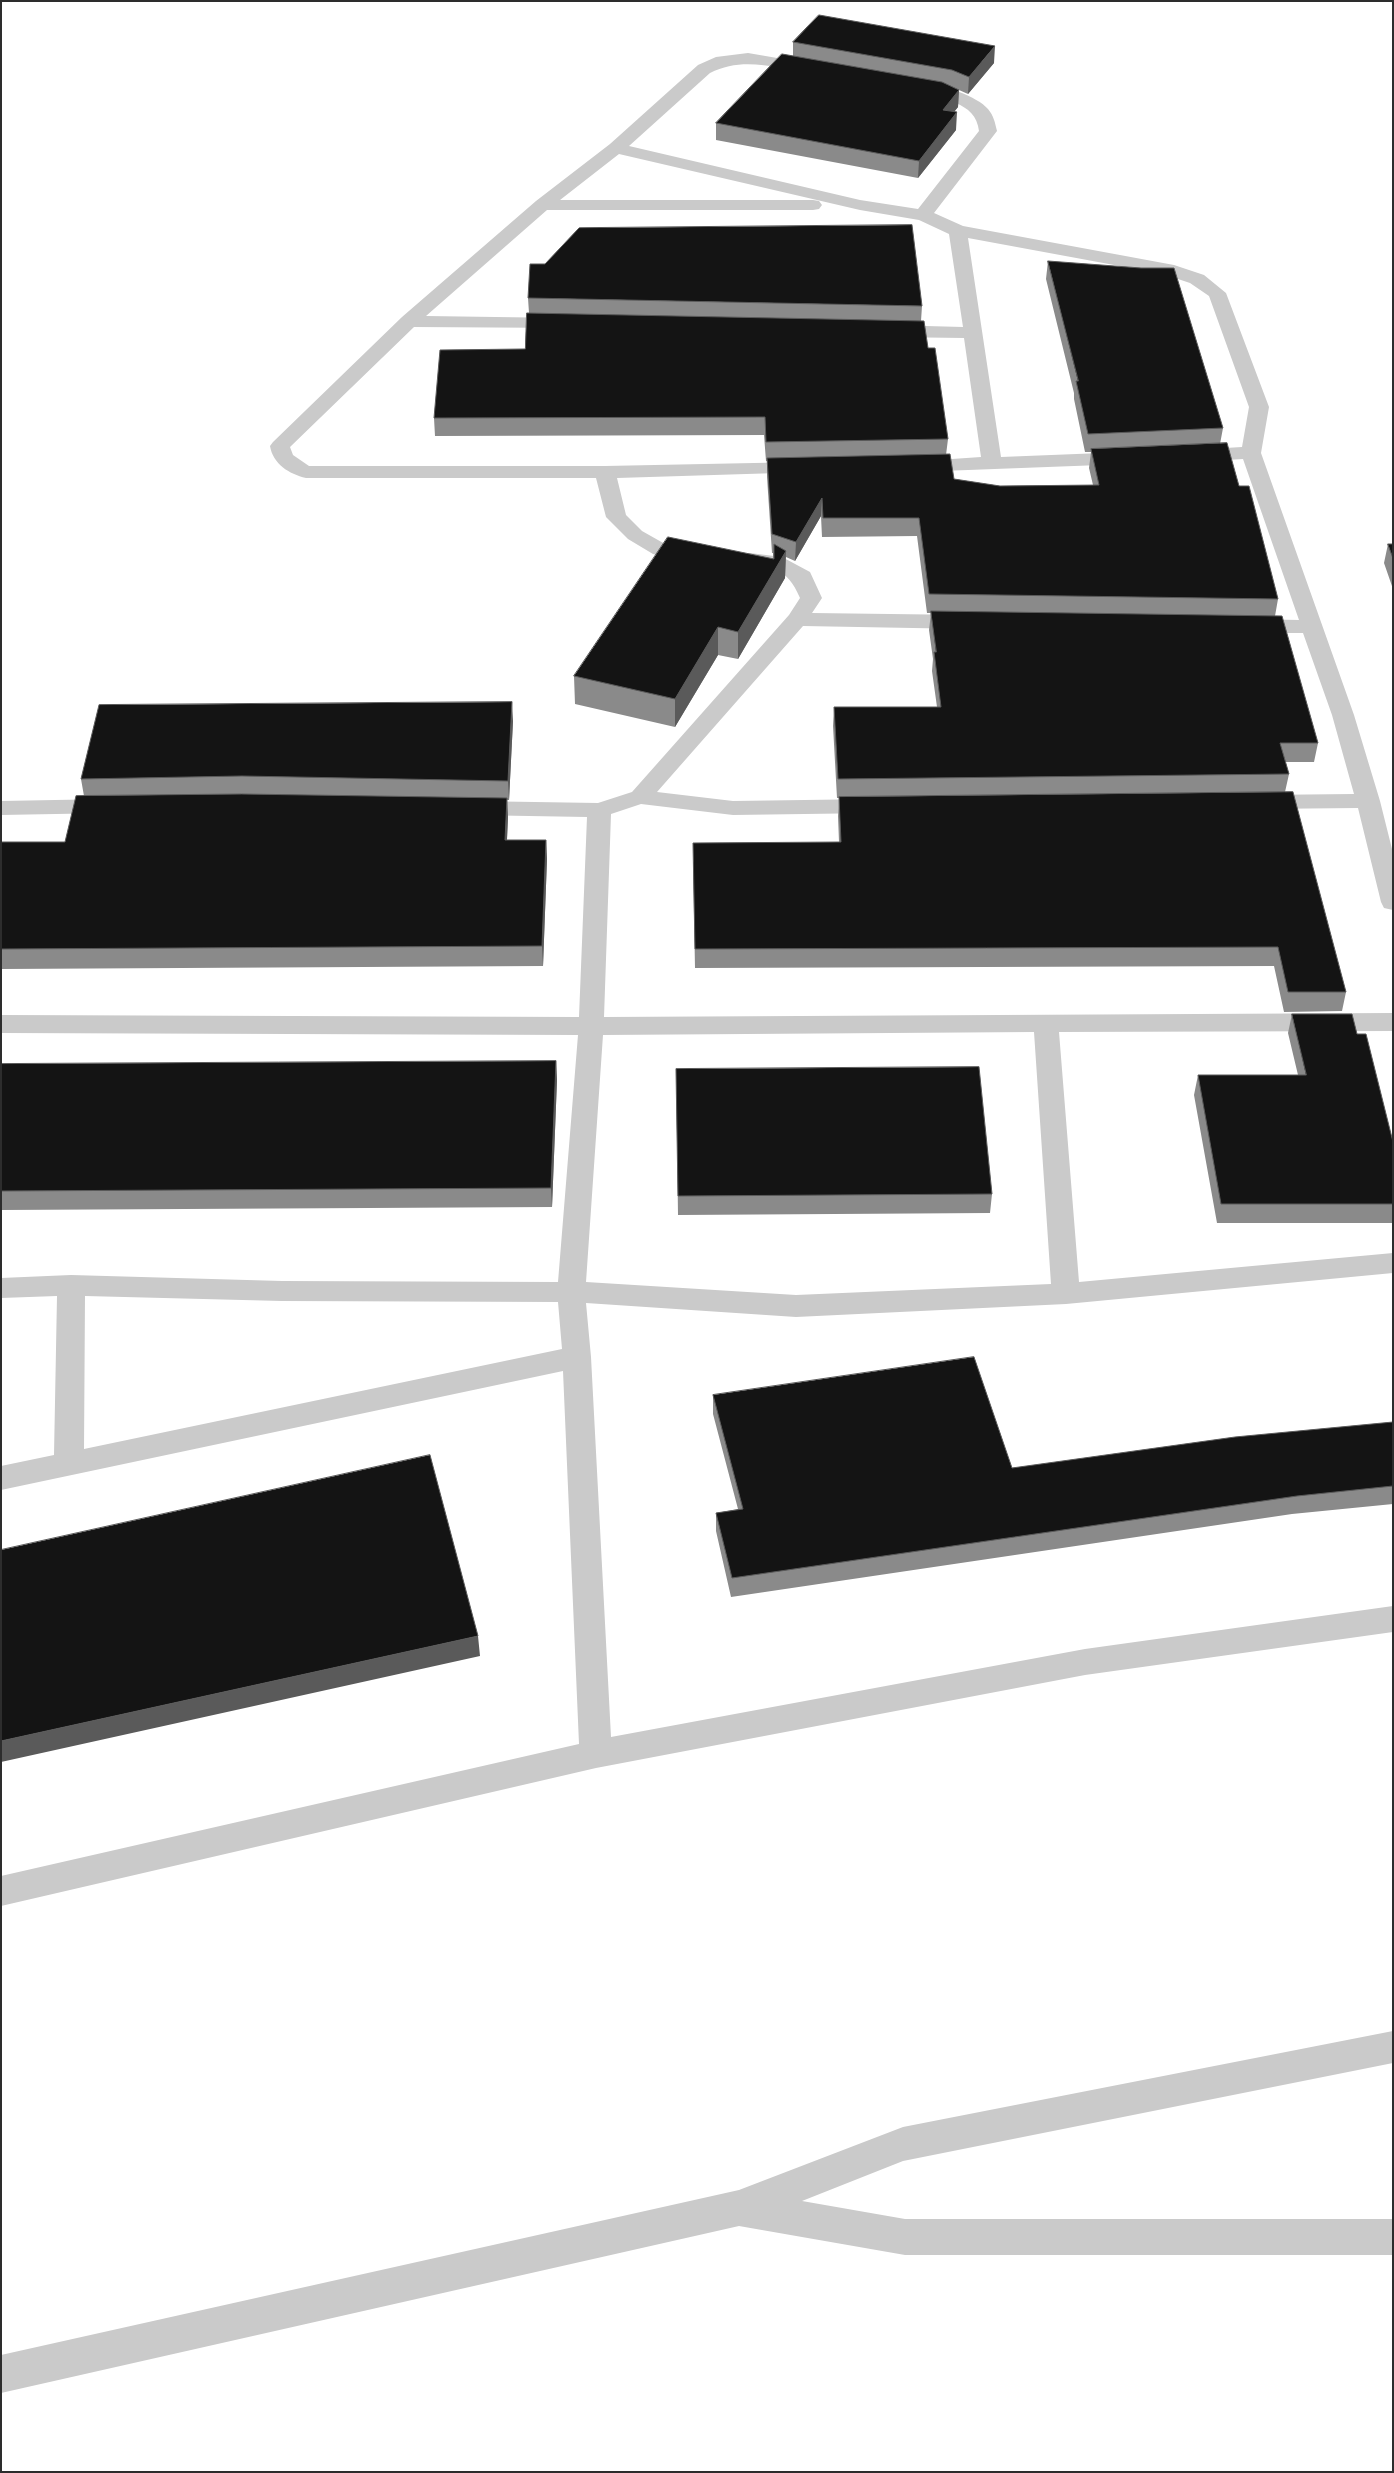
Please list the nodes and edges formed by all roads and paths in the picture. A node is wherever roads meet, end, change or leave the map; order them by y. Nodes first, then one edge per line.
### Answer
1 (832, 73) edge
2 (907, 86) edge
3 (616, 148) junction
4 (542, 205) junction
5 (860, 205) junction
6 (923, 215) junction
7 (958, 231) junction
8 (409, 321) junction
9 (588, 325) edge
10 (865, 331) edge
11 (974, 333) junction
12 (1251, 453) junction
13 (1171, 456) edge
14 (1141, 458) edge
15 (992, 464) junction
16 (892, 466) edge
17 (823, 468) edge
18 (605, 472) junction
19 (797, 619) junction
20 (985, 622) edge
21 (1224, 626) edge
22 (1313, 627) junction
23 (640, 798) junction
24 (1368, 801) junction
25 (1239, 802) edge
26 (128, 806) edge
27 (902, 806) edge
28 (1, 808) edge
29 (452, 808) edge
30 (600, 810) junction
31 (1393, 902) edge
32 (1393, 1022) edge
33 (1, 1024) edge
34 (1046, 1025) junction
35 (591, 1026) junction
36 (1393, 1263) edge
37 (71, 1284) junction
38 (1, 1288) edge
39 (571, 1292) junction
40 (1066, 1294) junction
41 (577, 1357) junction
42 (69, 1462) junction
43 (1, 1478) edge
44 (1393, 1619) edge
45 (596, 1754) junction
46 (1, 1892) edge
47 (1393, 2047) edge
48 (739, 2208) junction
49 (1393, 2237) edge
50 (1, 2374) edge

1 - 3 street
2 - 6 street
3 - 4 street
3 - 5 street
4 - 5 street
4 - 8 street
5 - 6 street
6 - 7 street
7 - 11 street
7 - 12 street
8 - 9 street
8 - 18 street
10 - 11 street
11 - 15 street
12 - 13 street
12 - 22 street
14 - 15 street
15 - 16 street
17 - 18 street
18 - 19 street
19 - 20 street
19 - 23 street
21 - 22 street
22 - 24 street
23 - 27 street
23 - 30 street
24 - 25 street
24 - 31 street
26 - 28 street
29 - 30 street
30 - 35 street
32 - 34 street
33 - 35 street
34 - 35 street
34 - 40 street
35 - 39 street
36 - 40 street
37 - 38 street
37 - 39 street
37 - 42 street
39 - 40 street
39 - 41 street
41 - 42 street
41 - 45 street
42 - 43 street
44 - 45 street
45 - 46 street
47 - 48 street
48 - 49 street
48 - 50 street

